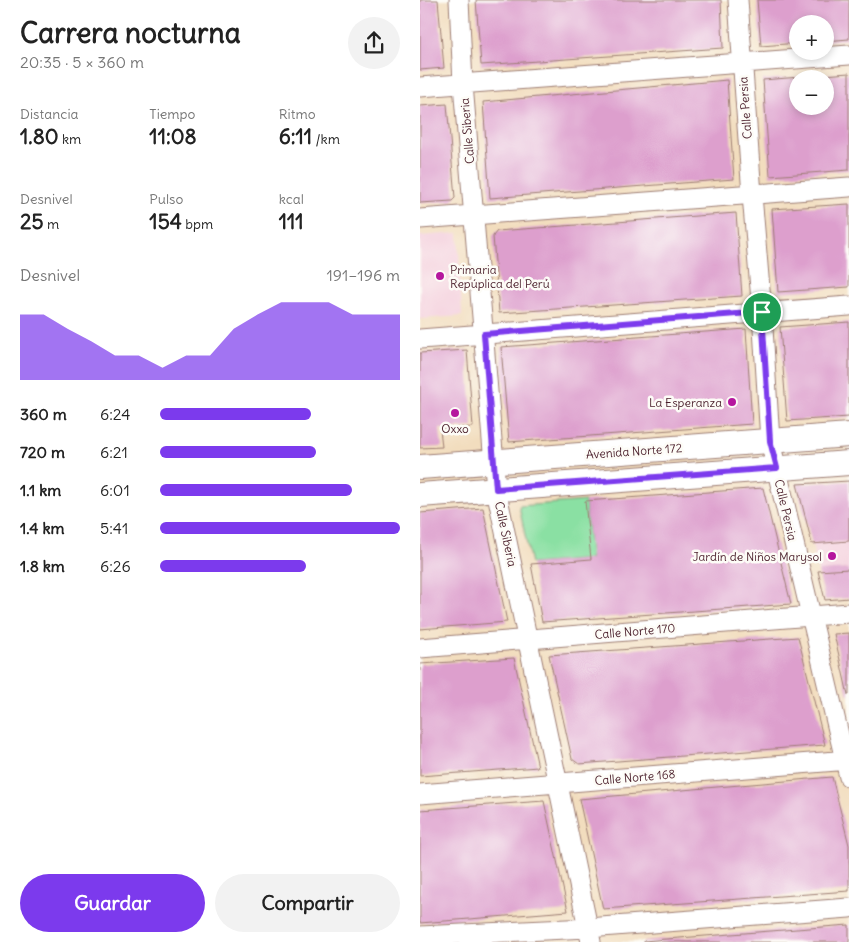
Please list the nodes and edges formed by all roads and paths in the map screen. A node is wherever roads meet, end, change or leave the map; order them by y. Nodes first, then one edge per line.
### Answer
1 (459, 0) edge
2 (738, 0) edge
3 (849, 56) edge
4 (742, 62) junction
5 (463, 84) junction
6 (420, 87) edge
7 (849, 187) edge
8 (752, 195) junction
9 (474, 215) junction
10 (420, 219) edge
11 (849, 306) edge
12 (762, 312) junction
13 (484, 334) junction
14 (420, 339) edge
15 (849, 435) edge
16 (770, 441) junction
17 (494, 461) junction
18 (849, 463) edge
19 (420, 467) edge
20 (777, 468) junction
21 (496, 489) junction
22 (420, 495) edge
23 (849, 613) edge
24 (810, 617) junction
25 (528, 639) junction
26 (420, 648) edge
27 (848, 766) edge
28 (557, 784) junction
29 (420, 794) edge
30 (849, 908) edge
31 (590, 935) edge
32 (420, 936) edge

1 - 5 street, Calle Siberia
2 - 4 street, Calle Persia
3 - 4 street
4 - 5 street
4 - 8 street, Calle Persia
5 - 6 street
5 - 9 street, Calle Siberia
7 - 8 street
8 - 9 street
8 - 12 street, Calle Persia
9 - 10 street
9 - 13 street, Calle Siberia
11 - 12 street
12 - 13 street
12 - 16 street, Calle Persia
13 - 14 street
13 - 17 street, Calle Siberia
15 - 16 street, Avenida Norte 172
16 - 17 street, Avenida Norte 172
16 - 20 street, Calle Persia
17 - 19 street, Avenida Norte 172
17 - 21 street, Calle Siberia
18 - 20 street
20 - 21 street
20 - 24 street, Calle Persia
21 - 22 street
21 - 25 street, Calle Siberia
23 - 24 street, Calle Norte 170
24 - 25 street, Calle Norte 170
24 - 27 street, Calle Persia
25 - 26 street, Calle Norte 170
25 - 28 street, Calle Siberia
27 - 28 street, Calle Norte 168
28 - 29 street, Calle Norte 168
28 - 31 street, Calle Siberia
30 - 31 street
31 - 32 street

